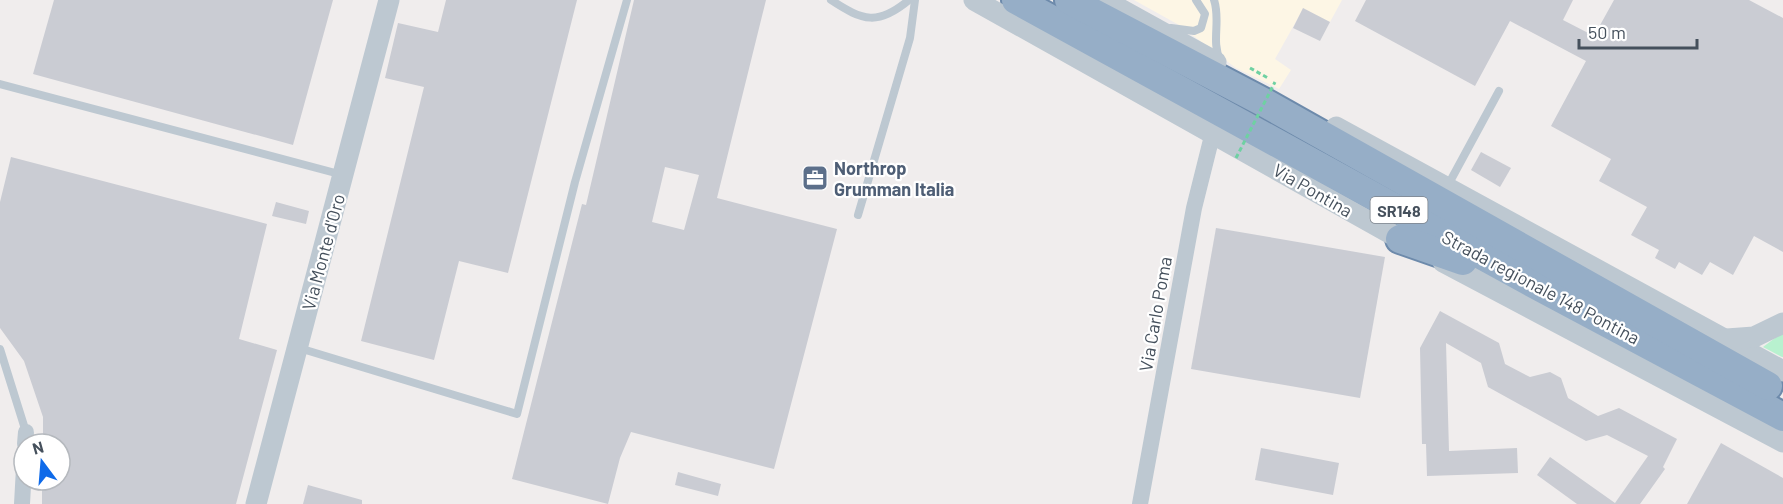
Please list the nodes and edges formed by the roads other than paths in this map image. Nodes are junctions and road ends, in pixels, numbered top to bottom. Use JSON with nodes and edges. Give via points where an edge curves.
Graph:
{"nodes":[{"id":1,"x":389,"y":0,"type":"edge"},
{"id":2,"x":627,"y":0,"type":"edge"},
{"id":3,"x":831,"y":0,"type":"edge"},
{"id":4,"x":909,"y":0,"type":"edge"},
{"id":5,"x":915,"y":0,"type":"edge"},
{"id":6,"x":974,"y":0,"type":"edge"},
{"id":7,"x":1016,"y":0,"type":"edge"},
{"id":8,"x":1069,"y":0,"type":"edge"},
{"id":9,"x":1104,"y":0,"type":"edge"},
{"id":10,"x":1118,"y":0,"type":"edge"},
{"id":11,"x":1196,"y":0,"type":"edge"},
{"id":12,"x":1214,"y":0,"type":"edge"},
{"id":13,"x":1223,"y":66,"type":"junction"},
{"id":14,"x":0,"y":84,"type":"edge"},
{"id":15,"x":1499,"y":91,"type":"dead end"},
{"id":16,"x":1213,"y":132,"type":"junction"},
{"id":17,"x":343,"y":176,"type":"junction"},
{"id":18,"x":1447,"y":187,"type":"junction"},
{"id":19,"x":858,"y":215,"type":"dead end"},
{"id":20,"x":1400,"y":239,"type":"junction"},
{"id":21,"x":1541,"y":288,"type":"junction"},
{"id":22,"x":1783,"y":323,"type":"edge"},
{"id":23,"x":1727,"y":339,"type":"junction"},
{"id":24,"x":297,"y":348,"type":"junction"},
{"id":25,"x":0,"y":349,"type":"edge"},
{"id":26,"x":1783,"y":371,"type":"edge"},
{"id":27,"x":9,"y":372,"type":"junction"},
{"id":28,"x":0,"y":378,"type":"edge"},
{"id":29,"x":1783,"y":395,"type":"edge"},
{"id":30,"x":1783,"y":417,"type":"edge"},
{"id":31,"x":24,"y":432,"type":"edge"},
{"id":32,"x":1783,"y":442,"type":"edge"},
{"id":33,"x":256,"y":504,"type":"edge"},
{"id":34,"x":1140,"y":504,"type":"edge"}],
"edges":[{"from":1,"to":17,"type":"street","name":"Via Monte d'Oro"},
{"from":2,"to":24,"type":"lane","via":[[574,182],[518,414]]},
{"from":3,"to":4,"type":"lane","via":[[870,19],[893,12]]},
{"from":5,"to":19,"type":"lane","via":[[910,38]]},
{"from":6,"to":16,"type":"street","name":"Via Pontina"},
{"from":7,"to":21,"type":"highway","name":"Strada regionale 148 Pontina","number":"SR148"},
{"from":8,"to":29,"type":"highway","name":"Strada regionale 148 Pontina","number":"SR148","via":[[1264,103]]},
{"from":9,"to":13,"type":"street"},
{"from":10,"to":11,"type":"lane","via":[[1178,31],[1194,31],[1201,27],[1205,14]]},
{"from":12,"to":13,"type":"lane","via":[[1218,20],[1216,52]]},
{"from":13,"to":18,"type":"street"},
{"from":14,"to":17,"type":"lane"},
{"from":15,"to":18,"type":"lane"},
{"from":16,"to":20,"type":"street","name":"Via Pontina"},
{"from":16,"to":34,"type":"street","name":"Via Carlo Poma","via":[[1194,208]]},
{"from":17,"to":24,"type":"street","name":"Via Monte d'Oro"},
{"from":18,"to":23,"type":"street"},
{"from":20,"to":21,"type":"highway"},
{"from":20,"to":32,"type":"street","name":"Via Pontina"},
{"from":21,"to":30,"type":"highway","name":"Strada regionale 148 Pontina","number":"SR148"},
{"from":22,"to":23,"type":"street","via":[[1754,337]]},
{"from":23,"to":26,"type":"street"},
{"from":24,"to":33,"type":"street","name":"Via Monte d'Oro"},
{"from":25,"to":27,"type":"lane"},
{"from":27,"to":28,"type":"lane"},
{"from":27,"to":31,"type":"lane"}]}
